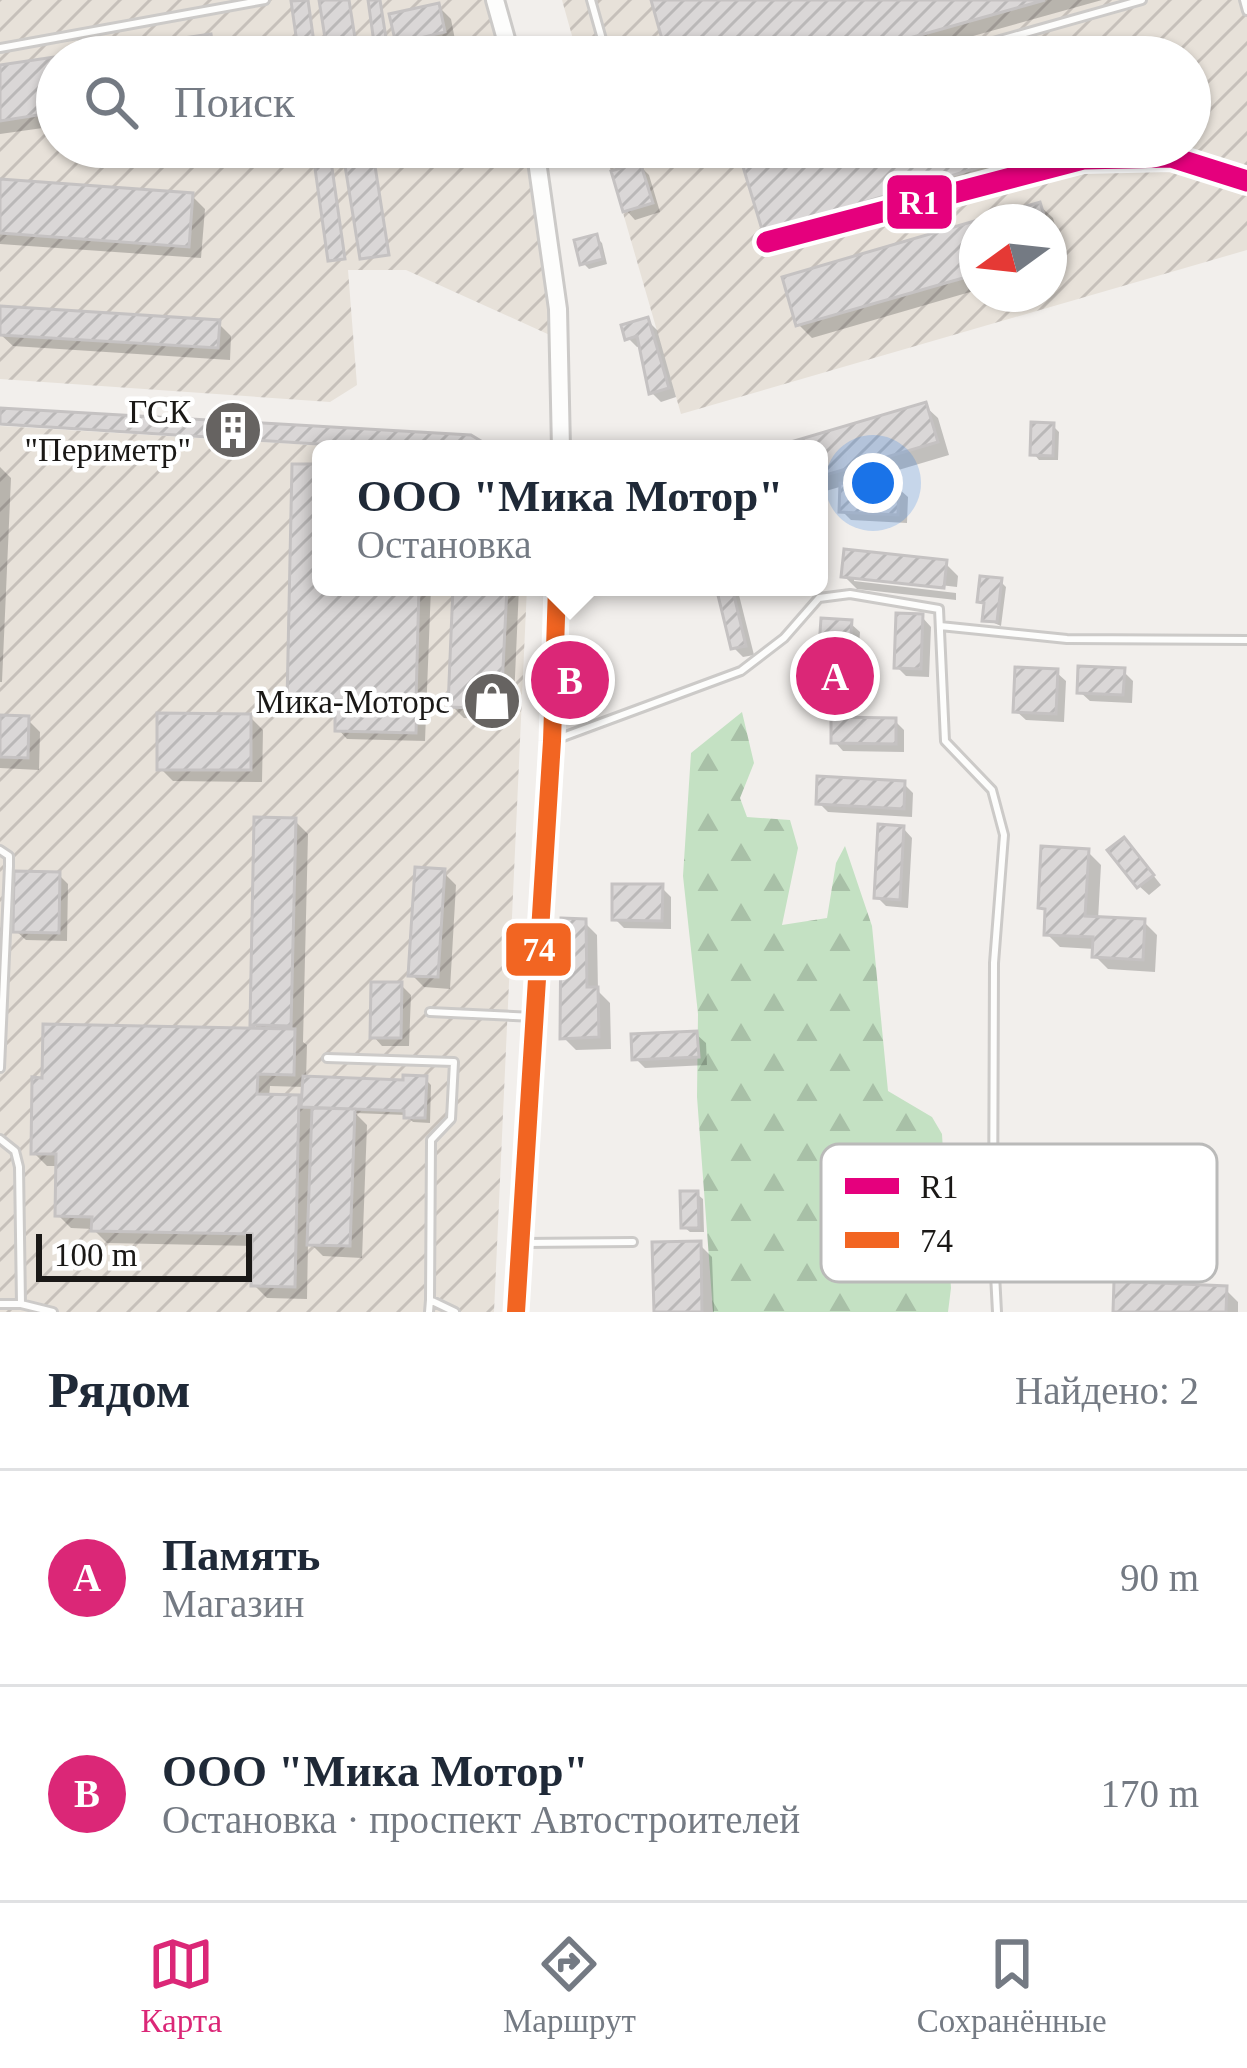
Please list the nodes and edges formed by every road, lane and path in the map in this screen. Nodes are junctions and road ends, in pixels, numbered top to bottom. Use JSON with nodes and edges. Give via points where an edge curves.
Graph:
{"nodes":[{"id":1,"x":265,"y":0,"type":"edge"},
{"id":2,"x":495,"y":0,"type":"edge"},
{"id":3,"x":591,"y":0,"type":"edge"},
{"id":4,"x":1142,"y":0,"type":"edge"},
{"id":5,"x":1244,"y":0,"type":"edge"},
{"id":6,"x":1247,"y":11,"type":"edge"},
{"id":7,"x":66,"y":36,"type":"edge"},
{"id":8,"x":505,"y":36,"type":"edge"},
{"id":9,"x":601,"y":36,"type":"edge"},
{"id":10,"x":1014,"y":36,"type":"edge"},
{"id":11,"x":36,"y":41,"type":"edge"},
{"id":12,"x":0,"y":48,"type":"edge"},
{"id":13,"x":538,"y":168,"type":"edge"},
{"id":14,"x":561,"y":440,"type":"edge"},
{"id":15,"x":557,"y":596,"type":"edge"},
{"id":16,"x":940,"y":626,"type":"junction"},
{"id":17,"x":1247,"y":640,"type":"edge"},
{"id":18,"x":552,"y":741,"type":"junction"},
{"id":19,"x":0,"y":850,"type":"edge"},
{"id":20,"x":430,"y":1012,"type":"dead end"},
{"id":21,"x":535,"y":1017,"type":"junction"},
{"id":22,"x":327,"y":1058,"type":"dead end"},
{"id":23,"x":0,"y":1068,"type":"edge"},
{"id":24,"x":0,"y":1139,"type":"edge"},
{"id":25,"x":993,"y":1144,"type":"edge"},
{"id":26,"x":634,"y":1242,"type":"dead end"},
{"id":27,"x":520,"y":1243,"type":"junction"},
{"id":28,"x":996,"y":1282,"type":"edge"},
{"id":29,"x":430,"y":1300,"type":"junction"},
{"id":30,"x":0,"y":1304,"type":"edge"},
{"id":31,"x":21,"y":1304,"type":"junction"},
{"id":32,"x":53,"y":1312,"type":"edge"},
{"id":33,"x":429,"y":1312,"type":"edge"},
{"id":34,"x":455,"y":1312,"type":"edge"},
{"id":35,"x":516,"y":1312,"type":"edge"},
{"id":36,"x":998,"y":1312,"type":"edge"}],
"edges":[{"from":1,"to":7,"type":"lane"},
{"from":2,"to":8,"type":"main road"},
{"from":3,"to":9,"type":"lane"},
{"from":4,"to":10,"type":"lane"},
{"from":5,"to":6,"type":"lane"},
{"from":11,"to":12,"type":"lane"},
{"from":13,"to":14,"type":"main road","via":[[558,309]]},
{"from":15,"to":18,"type":"main road"},
{"from":16,"to":17,"type":"lane","via":[[1067,639]]},
{"from":16,"to":18,"type":"lane","via":[[939,609],[850,594],[819,598],[741,671]]},
{"from":16,"to":25,"type":"lane","via":[[945,741],[992,790],[1004,835]]},
{"from":18,"to":21,"type":"main road"},
{"from":19,"to":23,"type":"lane","via":[[9,866]]},
{"from":20,"to":21,"type":"lane"},
{"from":21,"to":27,"type":"main road"},
{"from":22,"to":29,"type":"lane","via":[[454,1062],[451,1119],[431,1140]]},
{"from":24,"to":31,"type":"lane","via":[[15,1150],[19,1167]]},
{"from":26,"to":27,"type":"lane"},
{"from":27,"to":35,"type":"main road"},
{"from":28,"to":36,"type":"lane"},
{"from":29,"to":33,"type":"lane"},
{"from":29,"to":34,"type":"lane"},
{"from":30,"to":31,"type":"lane"},
{"from":31,"to":32,"type":"lane"}]}
